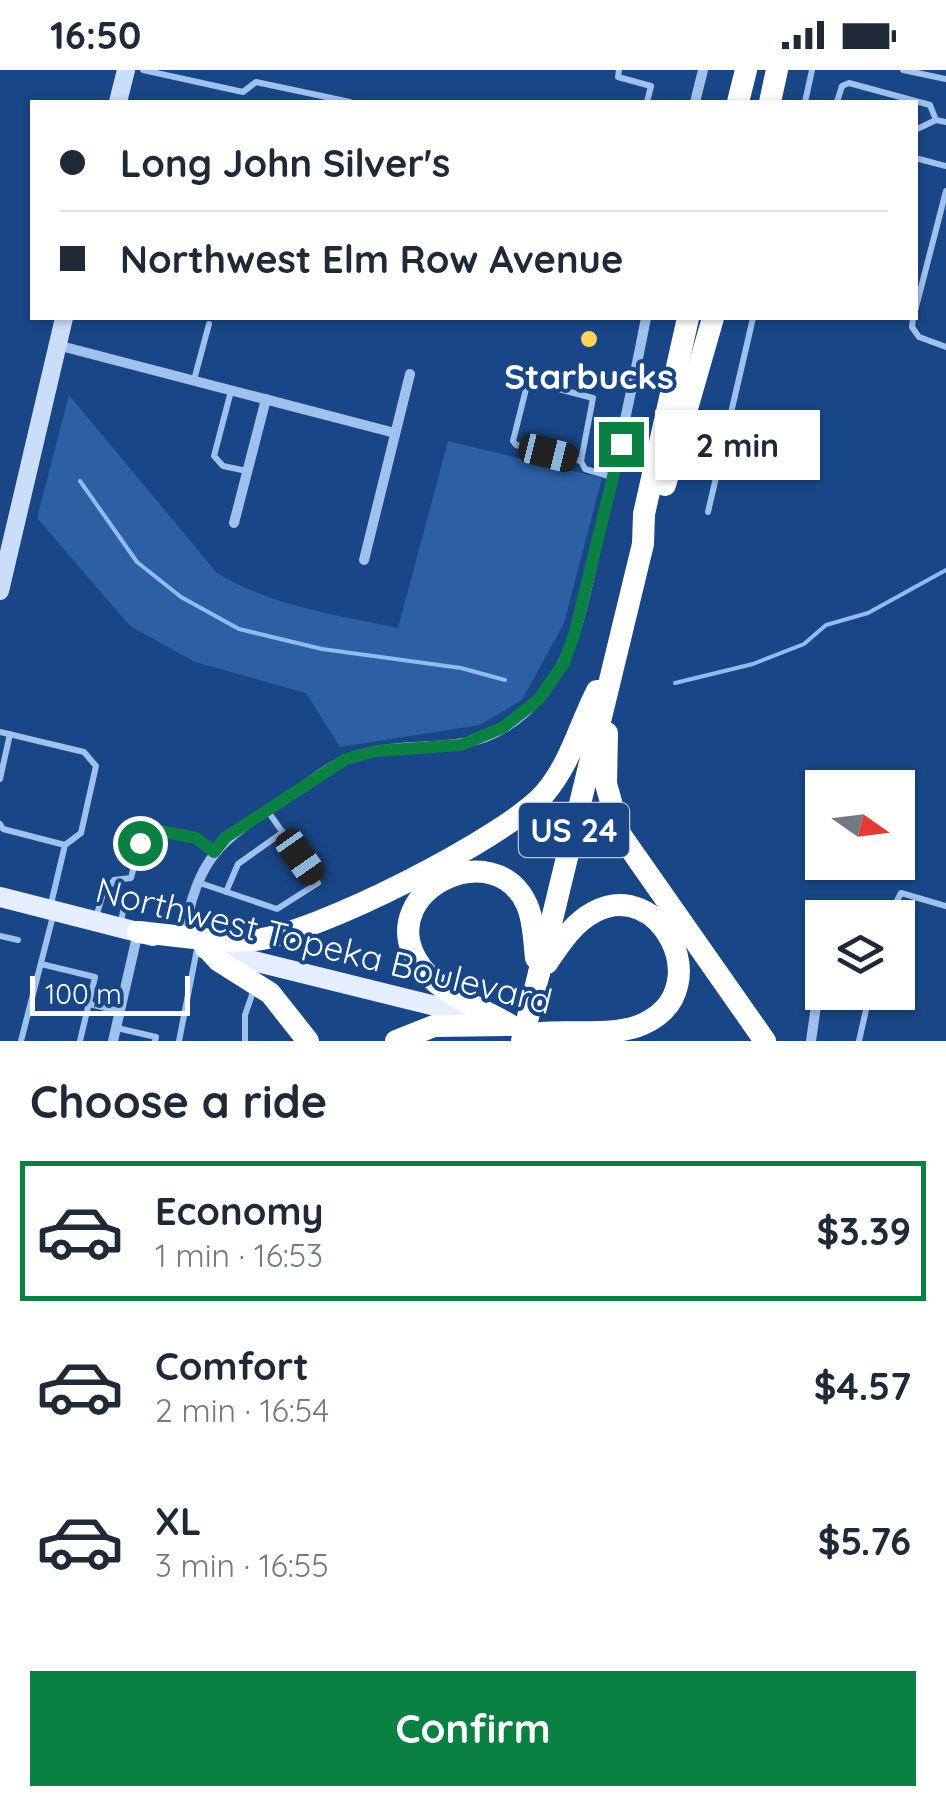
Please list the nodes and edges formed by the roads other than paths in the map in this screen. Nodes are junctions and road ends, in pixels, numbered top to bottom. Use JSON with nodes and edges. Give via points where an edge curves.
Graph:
{"nodes":[{"id":1,"x":126,"y":70,"type":"edge"},
{"id":2,"x":143,"y":70,"type":"edge"},
{"id":3,"x":619,"y":70,"type":"edge"},
{"id":4,"x":702,"y":70,"type":"edge"},
{"id":5,"x":744,"y":70,"type":"edge"},
{"id":6,"x":778,"y":70,"type":"edge"},
{"id":7,"x":812,"y":70,"type":"edge"},
{"id":8,"x":903,"y":70,"type":"edge"},
{"id":9,"x":946,"y":78,"type":"edge"},
{"id":10,"x":118,"y":100,"type":"edge"},
{"id":11,"x":341,"y":100,"type":"edge"},
{"id":12,"x":648,"y":100,"type":"edge"},
{"id":13,"x":695,"y":100,"type":"edge"},
{"id":14,"x":738,"y":100,"type":"edge"},
{"id":15,"x":770,"y":100,"type":"edge"},
{"id":16,"x":804,"y":100,"type":"edge"},
{"id":17,"x":838,"y":100,"type":"edge"},
{"id":18,"x":908,"y":100,"type":"edge"},
{"id":19,"x":918,"y":103,"type":"edge"},
{"id":20,"x":936,"y":120,"type":"junction"},
{"id":21,"x":946,"y":122,"type":"edge"},
{"id":22,"x":918,"y":129,"type":"edge"},
{"id":23,"x":918,"y":159,"type":"edge"},
{"id":24,"x":946,"y":166,"type":"edge"},
{"id":25,"x":946,"y":191,"type":"edge"},
{"id":26,"x":918,"y":299,"type":"edge"},
{"id":27,"x":63,"y":320,"type":"edge"},
{"id":28,"x":646,"y":320,"type":"edge"},
{"id":29,"x":671,"y":320,"type":"edge"},
{"id":30,"x":687,"y":320,"type":"edge"},
{"id":31,"x":712,"y":320,"type":"edge"},
{"id":32,"x":751,"y":320,"type":"edge"},
{"id":33,"x":913,"y":320,"type":"edge"},
{"id":34,"x":209,"y":324,"type":"dead end"},
{"id":35,"x":57,"y":345,"type":"junction"},
{"id":36,"x":946,"y":346,"type":"edge"},
{"id":37,"x":678,"y":354,"type":"junction"},
{"id":38,"x":410,"y":374,"type":"dead end"},
{"id":39,"x":194,"y":380,"type":"junction"},
{"id":40,"x":231,"y":390,"type":"junction"},
{"id":41,"x":266,"y":399,"type":"junction"},
{"id":42,"x":396,"y":433,"type":"junction"},
{"id":43,"x":581,"y":461,"type":"junction"},
{"id":44,"x":247,"y":472,"type":"junction"},
{"id":45,"x":613,"y":477,"type":"junction"},
{"id":46,"x":708,"y":512,"type":"dead end"},
{"id":47,"x":234,"y":524,"type":"dead end"},
{"id":48,"x":7,"y":533,"type":"edge"},
{"id":49,"x":643,"y":544,"type":"junction"},
{"id":50,"x":364,"y":560,"type":"dead end"},
{"id":51,"x":0,"y":591,"type":"edge"},
{"id":52,"x":616,"y":658,"type":"junction"},
{"id":53,"x":608,"y":686,"type":"junction"},
{"id":54,"x":0,"y":732,"type":"edge"},
{"id":55,"x":10,"y":734,"type":"junction"},
{"id":56,"x":0,"y":779,"type":"edge"},
{"id":57,"x":268,"y":810,"type":"junction"},
{"id":58,"x":0,"y":824,"type":"edge"},
{"id":59,"x":283,"y":832,"type":"junction"},
{"id":60,"x":66,"y":845,"type":"junction"},
{"id":61,"x":214,"y":852,"type":"junction"},
{"id":62,"x":114,"y":880,"type":"junction"},
{"id":63,"x":196,"y":882,"type":"junction"},
{"id":64,"x":226,"y":892,"type":"junction"},
{"id":65,"x":1,"y":900,"type":"edge"},
{"id":66,"x":898,"y":900,"type":"edge"},
{"id":67,"x":946,"y":906,"type":"edge"},
{"id":68,"x":52,"y":910,"type":"junction"},
{"id":69,"x":95,"y":922,"type":"junction"},
{"id":70,"x":129,"y":930,"type":"junction"},
{"id":71,"x":0,"y":936,"type":"edge"},
{"id":72,"x":18,"y":940,"type":"dead end"},
{"id":73,"x":193,"y":944,"type":"junction"},
{"id":74,"x":41,"y":964,"type":"junction"},
{"id":75,"x":539,"y":974,"type":"junction"},
{"id":76,"x":256,"y":983,"type":"junction"},
{"id":77,"x":89,"y":1004,"type":"junction"},
{"id":78,"x":816,"y":1010,"type":"edge"},
{"id":79,"x":866,"y":1010,"type":"edge"},
{"id":80,"x":120,"y":1011,"type":"junction"},
{"id":81,"x":116,"y":1028,"type":"junction"},
{"id":82,"x":532,"y":1035,"type":"edge"},
{"id":83,"x":21,"y":1041,"type":"edge"},
{"id":84,"x":80,"y":1041,"type":"edge"},
{"id":85,"x":112,"y":1041,"type":"edge"},
{"id":86,"x":155,"y":1041,"type":"edge"},
{"id":87,"x":179,"y":1041,"type":"edge"},
{"id":88,"x":246,"y":1041,"type":"edge"},
{"id":89,"x":308,"y":1041,"type":"edge"},
{"id":90,"x":396,"y":1041,"type":"edge"},
{"id":91,"x":575,"y":1041,"type":"edge"},
{"id":92,"x":766,"y":1041,"type":"edge"},
{"id":93,"x":812,"y":1041,"type":"edge"},
{"id":94,"x":859,"y":1041,"type":"edge"}],
"edges":[{"from":1,"to":10,"type":"street"},
{"from":2,"to":11,"type":"lane","via":[[243,92],[256,82]]},
{"from":3,"to":12,"type":"lane","via":[[618,77],[651,86]]},
{"from":4,"to":13,"type":"street"},
{"from":5,"to":14,"type":"highway"},
{"from":6,"to":15,"type":"highway"},
{"from":7,"to":16,"type":"lane"},
{"from":8,"to":9,"type":"lane"},
{"from":17,"to":18,"type":"lane","via":[[849,84]]},
{"from":19,"to":20,"type":"lane","via":[[930,106]]},
{"from":20,"to":21,"type":"lane"},
{"from":20,"to":22,"type":"lane"},
{"from":23,"to":24,"type":"lane"},
{"from":25,"to":26,"type":"lane"},
{"from":27,"to":35,"type":"street"},
{"from":28,"to":45,"type":"street"},
{"from":29,"to":37,"type":"highway"},
{"from":30,"to":37,"type":"highway","number":"US 24"},
{"from":31,"to":49,"type":"highway","number":"US 24"},
{"from":32,"to":46,"type":"lane"},
{"from":33,"to":36,"type":"lane","via":[[918,337]]},
{"from":34,"to":39,"type":"lane"},
{"from":35,"to":39,"type":"street"},
{"from":35,"to":48,"type":"street"},
{"from":37,"to":49,"type":"highway","number":"US 24"},
{"from":38,"to":42,"type":"street"},
{"from":39,"to":40,"type":"street"},
{"from":40,"to":41,"type":"street"},
{"from":40,"to":44,"type":"lane","via":[[214,456],[222,466]]},
{"from":41,"to":42,"type":"street"},
{"from":41,"to":44,"type":"street"},
{"from":42,"to":50,"type":"street"},
{"from":43,"to":43,"type":"lane","via":[[513,441],[528,381],[593,398]]},
{"from":43,"to":45,"type":"lane"},
{"from":44,"to":47,"type":"street"},
{"from":45,"to":57,"type":"street","via":[[571,645],[530,708],[461,745],[346,759]]},
{"from":48,"to":51,"type":"street"},
{"from":49,"to":52,"type":"highway","number":"US 24"},
{"from":52,"to":53,"type":"highway","number":"US 24"},
{"from":52,"to":73,"type":"highway","via":[[558,776],[510,823],[297,931]]},
{"from":53,"to":75,"type":"highway","number":"US 24"},
{"from":53,"to":92,"type":"highway","via":[[606,784],[620,834]]},
{"from":54,"to":55,"type":"lane"},
{"from":55,"to":56,"type":"lane"},
{"from":55,"to":60,"type":"lane","via":[[84,752],[96,766],[81,833]]},
{"from":57,"to":59,"type":"lane"},
{"from":57,"to":61,"type":"street"},
{"from":58,"to":60,"type":"lane"},
{"from":59,"to":64,"type":"lane","via":[[238,864]]},
{"from":59,"to":64,"type":"lane","via":[[318,882],[277,909]]},
{"from":60,"to":68,"type":"lane"},
{"from":61,"to":62,"type":"lane","via":[[196,838],[155,830],[140,843],[131,878]]},
{"from":61,"to":63,"type":"street"},
{"from":62,"to":69,"type":"lane"},
{"from":62,"to":70,"type":"lane"},
{"from":63,"to":64,"type":"lane"},
{"from":63,"to":73,"type":"street"},
{"from":65,"to":68,"type":"main road","name":"Northwest Topeka Boulevard"},
{"from":66,"to":67,"type":"lane","via":[[901,894]]},
{"from":68,"to":69,"type":"main road","name":"Northwest Topeka Boulevard"},
{"from":68,"to":74,"type":"lane"},
{"from":69,"to":70,"type":"main road","name":"Northwest Topeka Boulevard"},
{"from":70,"to":73,"type":"highway"},
{"from":70,"to":80,"type":"street"},
{"from":71,"to":72,"type":"lane"},
{"from":73,"to":76,"type":"highway"},
{"from":73,"to":82,"type":"main road","name":"Northwest Topeka Boulevard"},
{"from":73,"to":87,"type":"lane"},
{"from":74,"to":77,"type":"lane","via":[[95,977]]},
{"from":74,"to":83,"type":"lane"},
{"from":75,"to":82,"type":"highway","number":"US 24","bridge":true},
{"from":75,"to":82,"type":"highway","via":[[577,924],[610,907],[652,917],[679,957],[674,996],[650,1021],[626,1030]]},
{"from":75,"to":82,"type":"highway","via":[[526,904],[501,879],[477,872],[447,875],[417,904],[410,930],[416,959],[438,984]]},
{"from":76,"to":88,"type":"lane"},
{"from":76,"to":89,"type":"highway"},
{"from":77,"to":80,"type":"lane"},
{"from":77,"to":84,"type":"lane"},
{"from":78,"to":93,"type":"street"},
{"from":79,"to":94,"type":"lane"},
{"from":80,"to":81,"type":"street"},
{"from":81,"to":85,"type":"street"},
{"from":81,"to":86,"type":"lane"},
{"from":82,"to":90,"type":"highway","via":[[434,1026]]},
{"from":82,"to":91,"type":"street","name":"Northwest Topeka Boulevard"}]}
